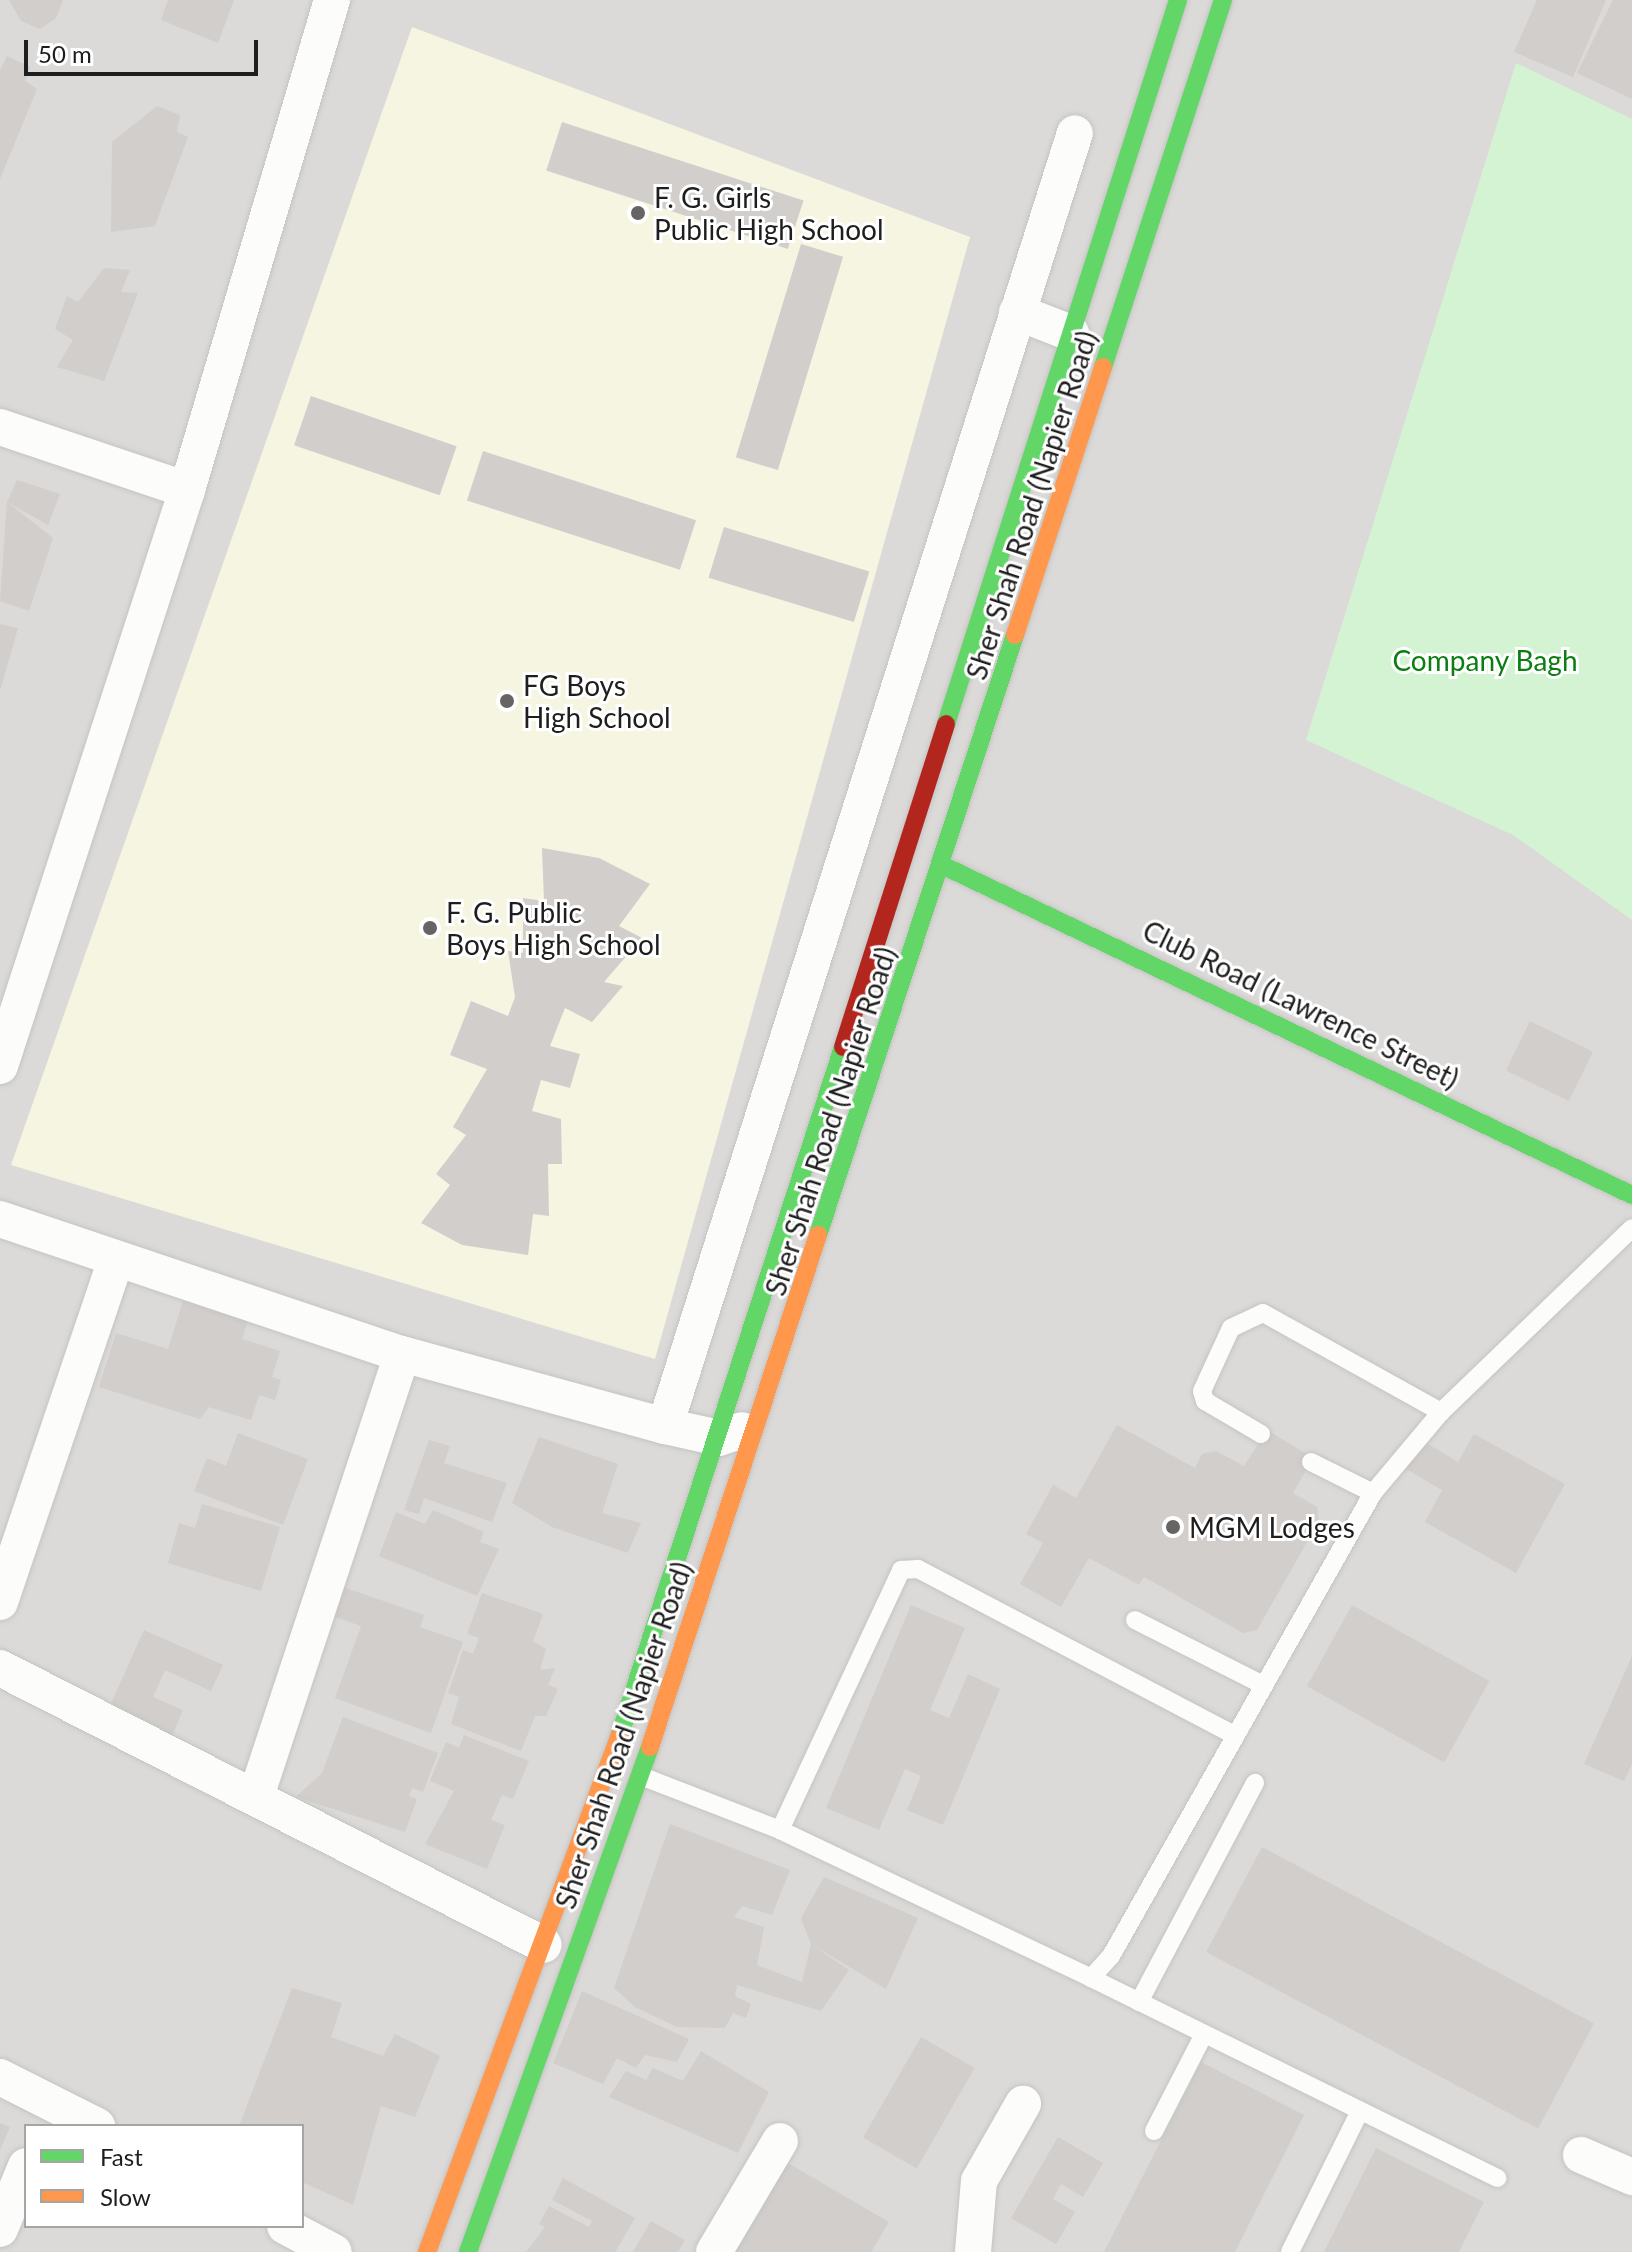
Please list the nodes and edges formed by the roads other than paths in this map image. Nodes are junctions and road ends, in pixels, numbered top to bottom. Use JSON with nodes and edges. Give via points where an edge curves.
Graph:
{"nodes":[{"id":1,"x":332,"y":0,"type":"edge"},
{"id":2,"x":1178,"y":0,"type":"edge"},
{"id":3,"x":1223,"y":0,"type":"edge"},
{"id":4,"x":1075,"y":133,"type":"dead end"},
{"id":5,"x":1017,"y":312,"type":"junction"},
{"id":6,"x":1071,"y":333,"type":"junction"},
{"id":7,"x":0,"y":427,"type":"edge"},
{"id":8,"x":187,"y":490,"type":"junction"},
{"id":9,"x":845,"y":849,"type":"junction"},
{"id":10,"x":903,"y":866,"type":"junction"},
{"id":11,"x":944,"y":866,"type":"junction"},
{"id":12,"x":0,"y":1066,"type":"edge"},
{"id":13,"x":1632,"y":1195,"type":"edge"},
{"id":14,"x":0,"y":1219,"type":"edge"},
{"id":15,"x":1632,"y":1228,"type":"edge"},
{"id":16,"x":115,"y":1262,"type":"junction"},
{"id":17,"x":402,"y":1354,"type":"junction"},
{"id":18,"x":1441,"y":1412,"type":"junction"},
{"id":19,"x":759,"y":1424,"type":"junction"},
{"id":20,"x":665,"y":1426,"type":"junction"},
{"id":21,"x":1261,"y":1434,"type":"dead end"},
{"id":22,"x":719,"y":1438,"type":"junction"},
{"id":23,"x":1311,"y":1462,"type":"dead end"},
{"id":24,"x":1373,"y":1493,"type":"junction"},
{"id":25,"x":0,"y":1602,"type":"edge"},
{"id":26,"x":1135,"y":1620,"type":"dead end"},
{"id":27,"x":0,"y":1668,"type":"edge"},
{"id":28,"x":1259,"y":1683,"type":"junction"},
{"id":29,"x":1231,"y":1733,"type":"junction"},
{"id":30,"x":641,"y":1776,"type":"junction"},
{"id":31,"x":1255,"y":1783,"type":"dead end"},
{"id":32,"x":257,"y":1793,"type":"junction"},
{"id":33,"x":780,"y":1830,"type":"junction"},
{"id":34,"x":544,"y":1945,"type":"junction"},
{"id":35,"x":1091,"y":1978,"type":"junction"},
{"id":36,"x":1139,"y":2002,"type":"junction"},
{"id":37,"x":1204,"y":2034,"type":"junction"},
{"id":38,"x":0,"y":2077,"type":"edge"},
{"id":39,"x":1023,"y":2104,"type":"dead end"},
{"id":40,"x":1360,"y":2111,"type":"junction"},
{"id":41,"x":48,"y":2114,"type":"edge"},
{"id":42,"x":89,"y":2124,"type":"edge"},
{"id":43,"x":1154,"y":2131,"type":"dead end"},
{"id":44,"x":780,"y":2141,"type":"dead end"},
{"id":45,"x":1581,"y":2155,"type":"dead end"},
{"id":46,"x":24,"y":2171,"type":"edge"},
{"id":47,"x":1632,"y":2177,"type":"edge"},
{"id":48,"x":1497,"y":2178,"type":"dead end"},
{"id":49,"x":289,"y":2228,"type":"edge"},
{"id":50,"x":0,"y":2229,"type":"edge"},
{"id":51,"x":334,"y":2252,"type":"edge"},
{"id":52,"x":427,"y":2252,"type":"edge"},
{"id":53,"x":468,"y":2252,"type":"edge"},
{"id":54,"x":714,"y":2252,"type":"edge"},
{"id":55,"x":973,"y":2252,"type":"edge"},
{"id":56,"x":1290,"y":2252,"type":"edge"}],
"edges":[{"from":1,"to":8,"type":"street"},
{"from":2,"to":6,"type":"main road","name":"Sher Shah Road (Napier Road)"},
{"from":3,"to":11,"type":"main road","name":"Sher Shah Road (Napier Road)"},
{"from":4,"to":5,"type":"street"},
{"from":5,"to":6,"type":"street"},
{"from":5,"to":9,"type":"street"},
{"from":6,"to":10,"type":"main road","name":"Sher Shah Road (Napier Road)"},
{"from":7,"to":8,"type":"street"},
{"from":8,"to":12,"type":"street"},
{"from":9,"to":10,"type":"street"},
{"from":9,"to":20,"type":"street"},
{"from":10,"to":22,"type":"main road","name":"Sher Shah Road (Napier Road)"},
{"from":11,"to":13,"type":"main road","name":"Club Road (Lawrence Street)"},
{"from":11,"to":19,"type":"main road","name":"Sher Shah Road (Napier Road)"},
{"from":14,"to":16,"type":"street"},
{"from":15,"to":18,"type":"lane"},
{"from":16,"to":17,"type":"street"},
{"from":16,"to":25,"type":"street"},
{"from":17,"to":20,"type":"street"},
{"from":17,"to":32,"type":"street"},
{"from":18,"to":21,"type":"lane","via":[[1263,1313],[1231,1328],[1202,1391],[1205,1401]]},
{"from":18,"to":24,"type":"lane"},
{"from":19,"to":22,"type":"street"},
{"from":19,"to":30,"type":"main road","name":"Sher Shah Road (Napier Road)"},
{"from":20,"to":22,"type":"street"},
{"from":22,"to":34,"type":"main road","name":"Sher Shah Road (Napier Road)"},
{"from":23,"to":24,"type":"lane"},
{"from":24,"to":28,"type":"lane"},
{"from":26,"to":28,"type":"lane"},
{"from":27,"to":32,"type":"street"},
{"from":28,"to":29,"type":"lane"},
{"from":29,"to":33,"type":"lane","via":[[918,1569],[901,1570]]},
{"from":29,"to":35,"type":"lane","via":[[1111,1956]]},
{"from":30,"to":33,"type":"lane"},
{"from":30,"to":53,"type":"main road","name":"Sher Shah Road (Napier Road)"},
{"from":31,"to":36,"type":"lane"},
{"from":32,"to":34,"type":"street"},
{"from":33,"to":35,"type":"lane"},
{"from":34,"to":52,"type":"main road","name":"Sher Shah Road (Napier Road)"},
{"from":35,"to":36,"type":"lane"},
{"from":36,"to":37,"type":"lane"},
{"from":37,"to":40,"type":"lane"},
{"from":37,"to":43,"type":"lane"},
{"from":38,"to":41,"type":"street"},
{"from":39,"to":55,"type":"street","via":[[979,2181]]},
{"from":40,"to":48,"type":"lane"},
{"from":40,"to":56,"type":"lane"},
{"from":41,"to":42,"type":"street"},
{"from":44,"to":54,"type":"street"},
{"from":45,"to":47,"type":"street"},
{"from":46,"to":50,"type":"street"},
{"from":49,"to":51,"type":"street"}]}
